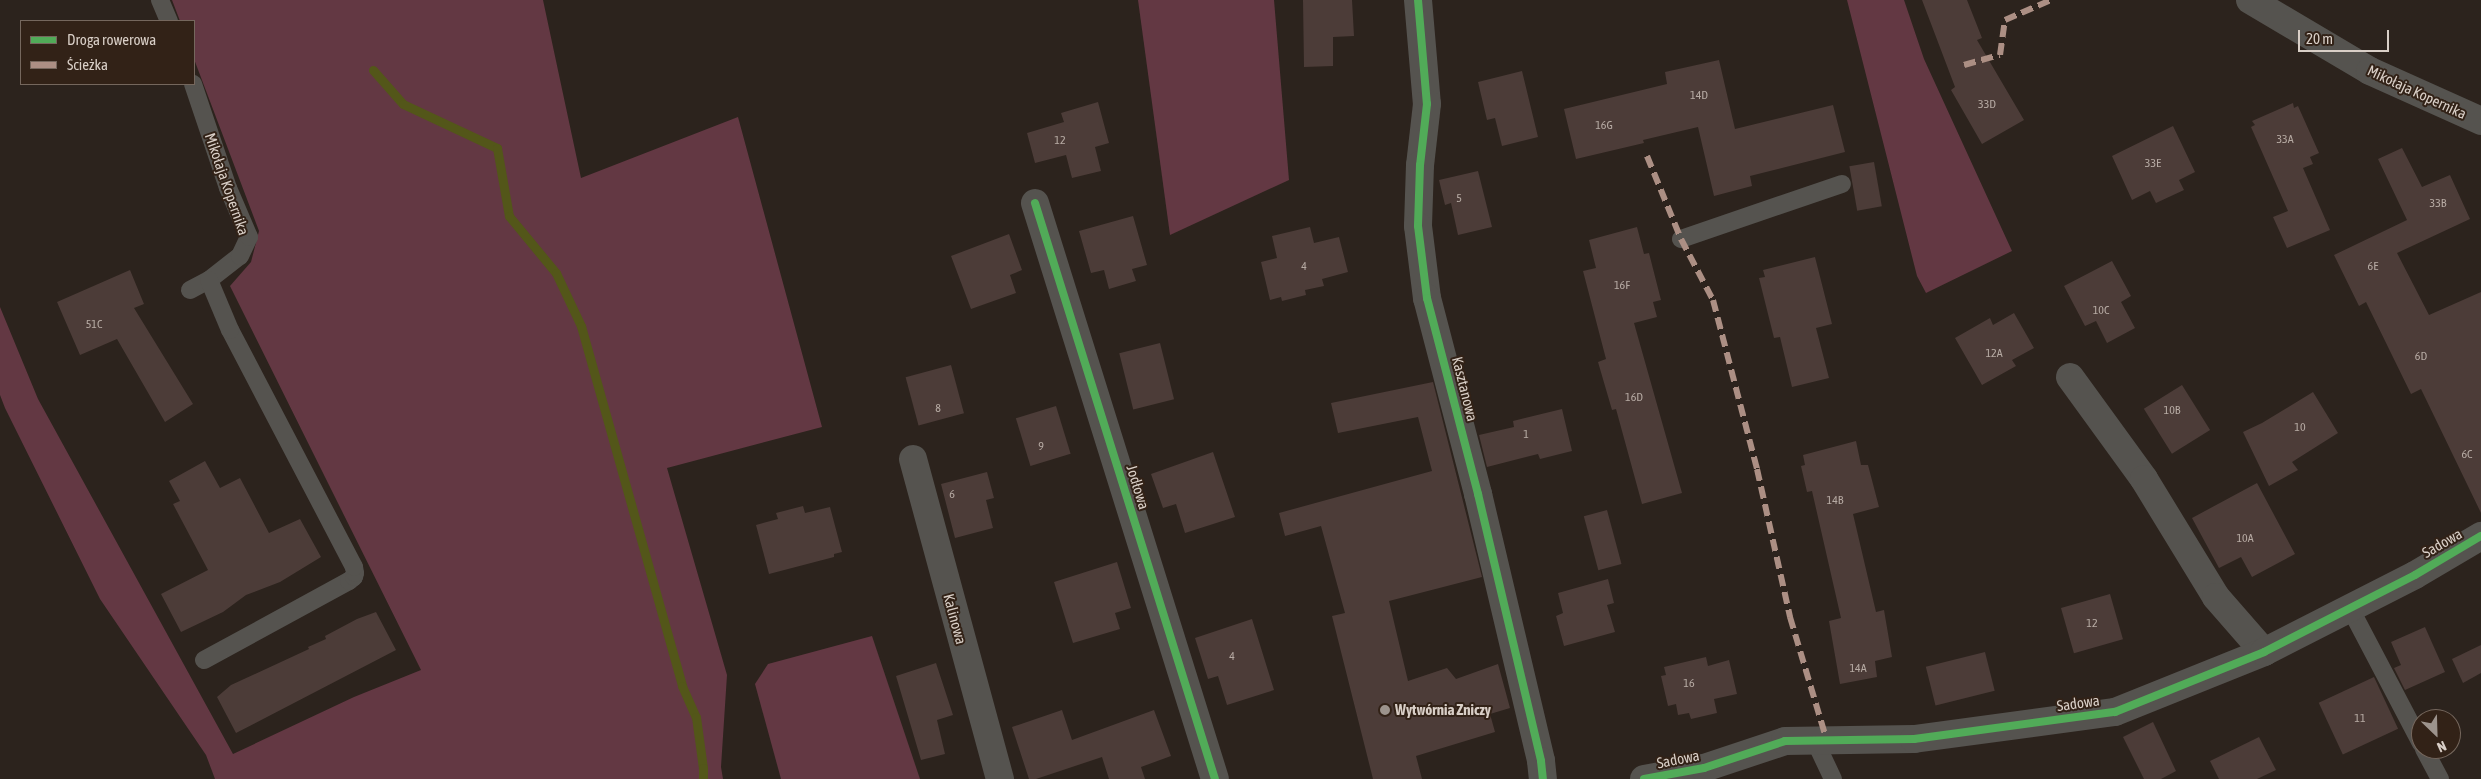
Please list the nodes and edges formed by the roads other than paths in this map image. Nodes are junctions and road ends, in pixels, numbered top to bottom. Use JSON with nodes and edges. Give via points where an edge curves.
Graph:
{"nodes":[{"id":1,"x":160,"y":0,"type":"edge"},
{"id":2,"x":1418,"y":0,"type":"edge"},
{"id":3,"x":2250,"y":0,"type":"edge"},
{"id":4,"x":169,"y":20,"type":"edge"},
{"id":5,"x":193,"y":85,"type":"edge"},
{"id":6,"x":2481,"y":121,"type":"edge"},
{"id":7,"x":1842,"y":184,"type":"dead end"},
{"id":8,"x":1035,"y":203,"type":"dead end"},
{"id":9,"x":1681,"y":239,"type":"dead end"},
{"id":10,"x":209,"y":280,"type":"junction"},
{"id":11,"x":190,"y":290,"type":"dead end"},
{"id":12,"x":2070,"y":377,"type":"dead end"},
{"id":13,"x":913,"y":459,"type":"dead end"},
{"id":14,"x":2481,"y":536,"type":"edge"},
{"id":15,"x":2350,"y":608,"type":"junction"},
{"id":16,"x":2264,"y":652,"type":"junction"},
{"id":17,"x":204,"y":660,"type":"dead end"},
{"id":18,"x":2411,"y":724,"type":"edge"},
{"id":19,"x":1815,"y":741,"type":"junction"},
{"id":20,"x":2429,"y":759,"type":"edge"},
{"id":21,"x":1705,"y":774,"type":"edge"},
{"id":22,"x":1000,"y":779,"type":"edge"},
{"id":23,"x":1215,"y":779,"type":"edge"},
{"id":24,"x":1543,"y":779,"type":"edge"},
{"id":25,"x":1644,"y":779,"type":"edge"},
{"id":26,"x":1833,"y":779,"type":"edge"},
{"id":27,"x":2440,"y":779,"type":"edge"}],
"edges":[{"from":1,"to":4,"type":"lane"},
{"from":2,"to":24,"type":"street","name":"Kasztanowa","via":[[1427,104],[1418,226],[1427,298],[1478,494]]},
{"from":3,"to":6,"type":"street","name":"Mikołaja Kopernika","via":[[2370,71]]},
{"from":5,"to":10,"type":"lane","name":"Mikołaja Kopernika","via":[[228,188],[249,237],[240,256]]},
{"from":7,"to":9,"type":"lane"},
{"from":8,"to":23,"type":"street","name":"Jodłowa"},
{"from":10,"to":11,"type":"lane","name":"Mikołaja Kopernika"},
{"from":10,"to":17,"type":"lane","via":[[230,330],[355,573],[349,581]]},
{"from":12,"to":16,"type":"street","via":[[2144,479],[2216,597]]},
{"from":13,"to":22,"type":"street","name":"Kalinowa"},
{"from":14,"to":15,"type":"street","name":"Sadowa"},
{"from":15,"to":16,"type":"street","name":"Sadowa"},
{"from":15,"to":18,"type":"lane"},
{"from":16,"to":19,"type":"street","name":"Sadowa","via":[[2115,712],[1914,739]]},
{"from":19,"to":21,"type":"street","name":"Sadowa","via":[[1785,741]]},
{"from":19,"to":26,"type":"lane"},
{"from":20,"to":27,"type":"lane"},
{"from":21,"to":25,"type":"street","name":"Sadowa"}]}
